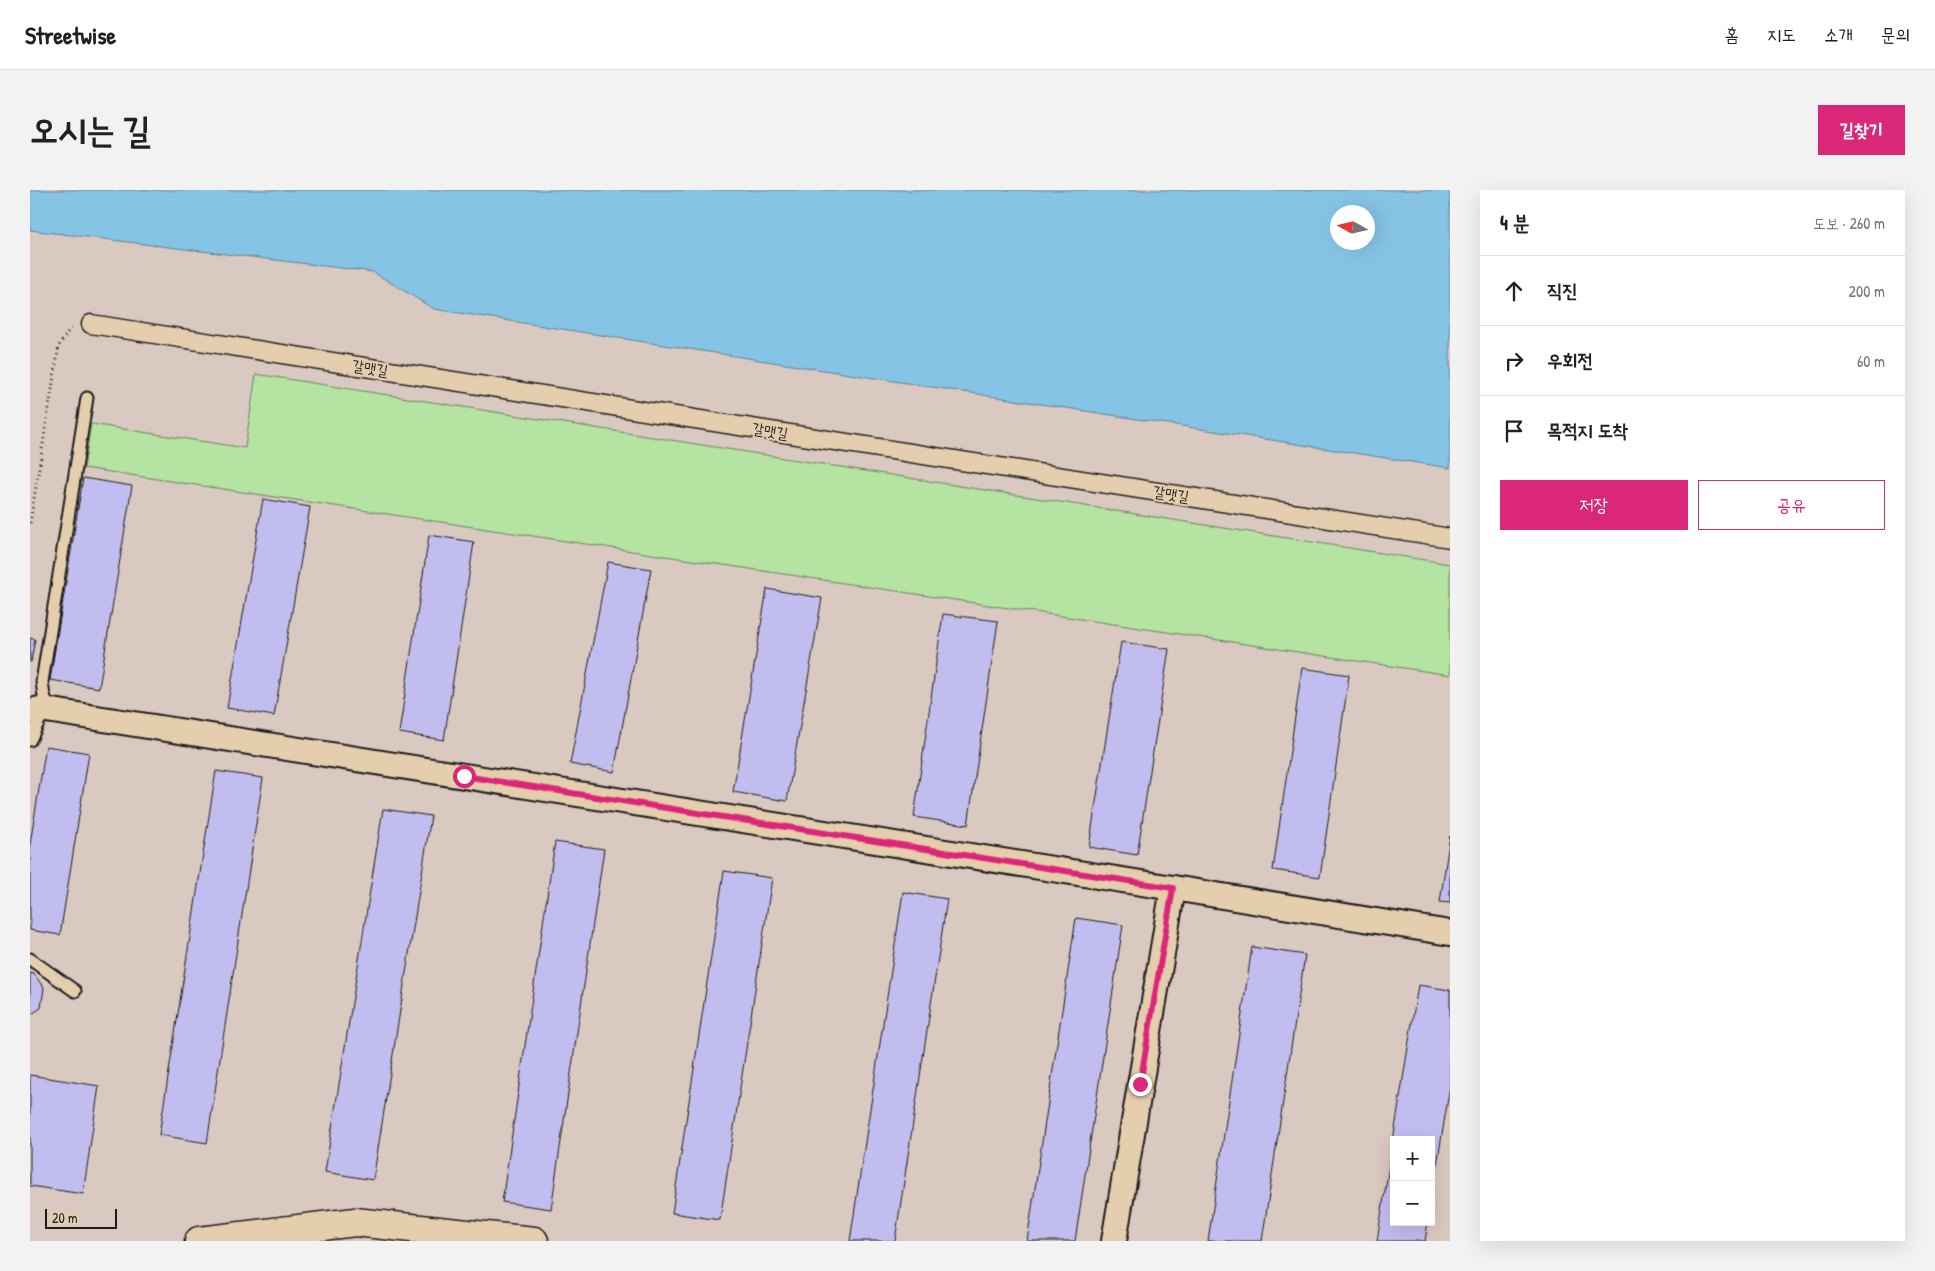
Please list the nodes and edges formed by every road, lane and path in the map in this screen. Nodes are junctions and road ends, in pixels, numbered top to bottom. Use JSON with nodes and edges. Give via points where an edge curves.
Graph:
{"nodes":[{"id":1,"x":91,"y":324,"type":"dead end"},
{"id":2,"x":87,"y":398,"type":"dead end"},
{"id":3,"x":1450,"y":538,"type":"edge"},
{"id":4,"x":40,"y":711,"type":"edge"},
{"id":5,"x":30,"y":740,"type":"edge"},
{"id":6,"x":1173,"y":888,"type":"junction"},
{"id":7,"x":1450,"y":933,"type":"edge"},
{"id":8,"x":30,"y":959,"type":"edge"},
{"id":9,"x":75,"y":991,"type":"dead end"},
{"id":10,"x":199,"y":1241,"type":"edge"},
{"id":11,"x":534,"y":1241,"type":"edge"},
{"id":12,"x":1114,"y":1241,"type":"edge"}],
"edges":[{"from":1,"to":3,"type":"street","name":"갈맷길"},
{"from":2,"to":4,"type":"lane"},
{"from":4,"to":5,"type":"lane","via":[[40,720]]},
{"from":4,"to":6,"type":"street"},
{"from":6,"to":7,"type":"street"},
{"from":6,"to":12,"type":"street"},
{"from":8,"to":9,"type":"lane"},
{"from":10,"to":11,"type":"main road","via":[[355,1222]]}]}
